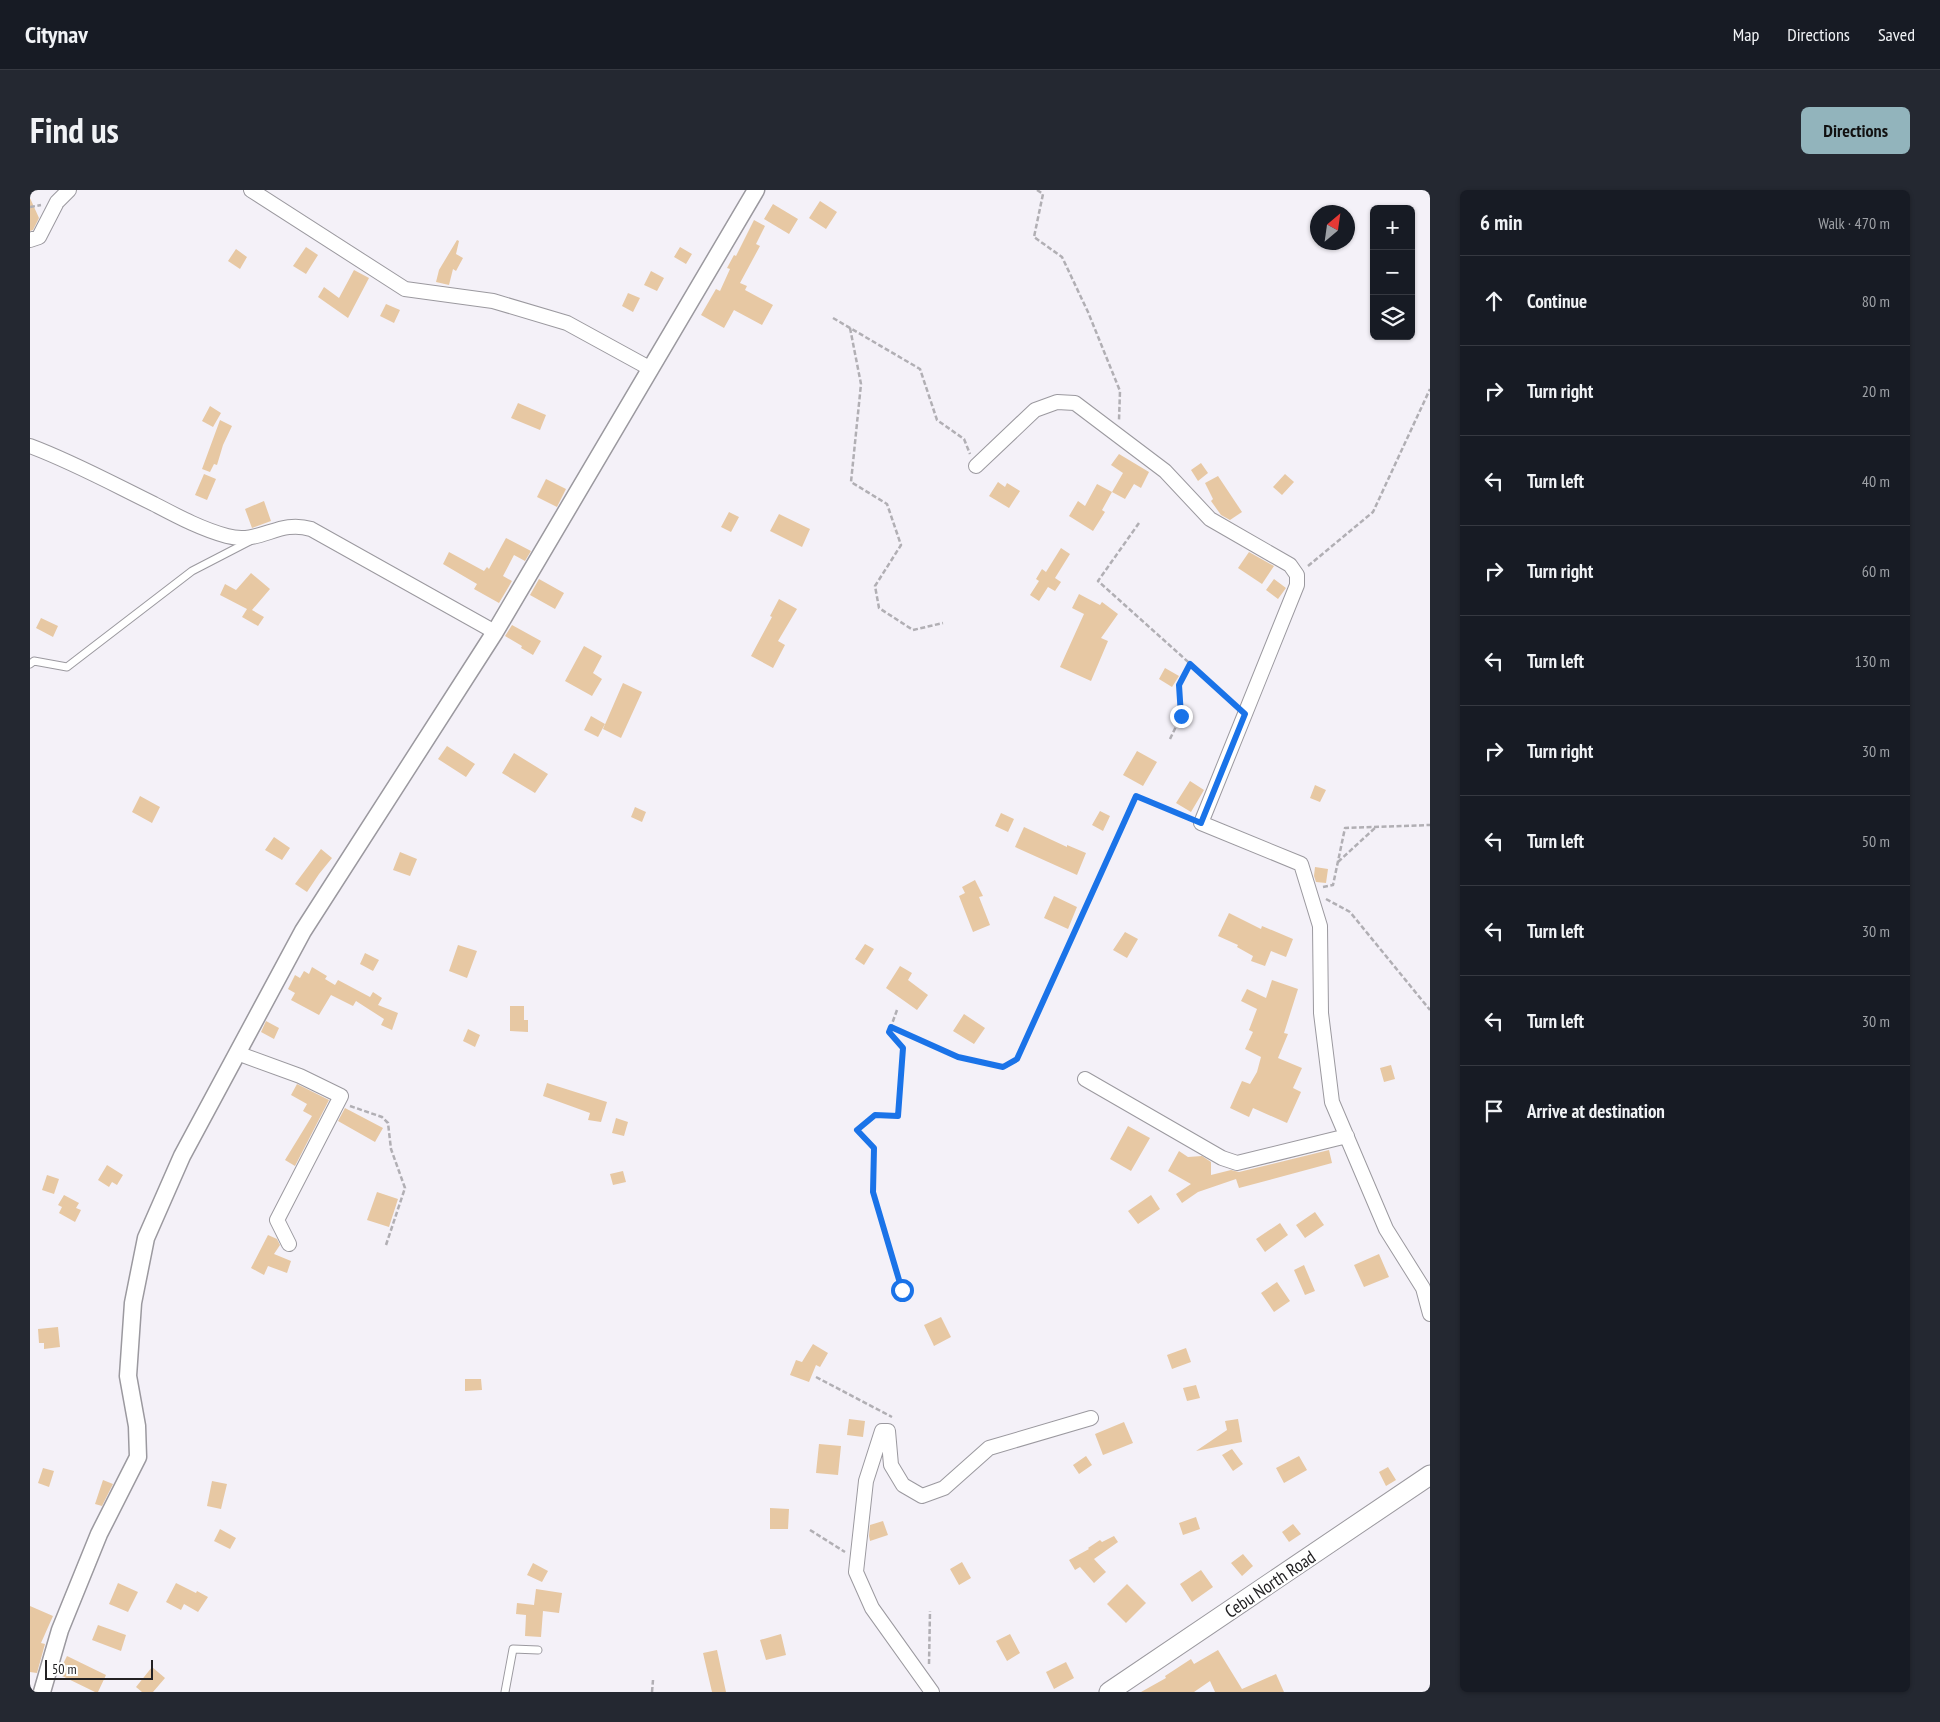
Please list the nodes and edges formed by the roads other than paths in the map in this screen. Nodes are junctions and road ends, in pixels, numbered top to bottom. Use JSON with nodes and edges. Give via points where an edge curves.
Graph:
{"nodes":[{"id":1,"x":69,"y":190,"type":"edge"},
{"id":2,"x":251,"y":190,"type":"edge"},
{"id":3,"x":756,"y":190,"type":"edge"},
{"id":4,"x":30,"y":240,"type":"edge"},
{"id":5,"x":651,"y":369,"type":"junction"},
{"id":6,"x":30,"y":446,"type":"edge"},
{"id":7,"x":976,"y":466,"type":"road end"},
{"id":8,"x":257,"y":537,"type":"junction"},
{"id":9,"x":495,"y":632,"type":"junction"},
{"id":10,"x":30,"y":664,"type":"edge"},
{"id":11,"x":237,"y":1053,"type":"junction"},
{"id":12,"x":1085,"y":1079,"type":"dead end"},
{"id":13,"x":1347,"y":1136,"type":"junction"},
{"id":14,"x":289,"y":1244,"type":"dead end"},
{"id":15,"x":1430,"y":1314,"type":"edge"},
{"id":16,"x":1091,"y":1418,"type":"dead end"},
{"id":17,"x":1430,"y":1475,"type":"edge"},
{"id":18,"x":538,"y":1650,"type":"dead end"},
{"id":19,"x":930,"y":1690,"type":"edge"},
{"id":20,"x":42,"y":1692,"type":"edge"},
{"id":21,"x":505,"y":1692,"type":"edge"},
{"id":22,"x":1109,"y":1692,"type":"edge"}],
"edges":[{"from":1,"to":4,"type":"street","via":[[57,202],[39,236]]},
{"from":2,"to":5,"type":"street","via":[[405,289],[493,301],[567,323]]},
{"from":3,"to":5,"type":"street"},
{"from":5,"to":9,"type":"street"},
{"from":6,"to":8,"type":"street","via":[[213,532],[236,538]]},
{"from":7,"to":13,"type":"street","via":[[1035,410],[1057,402],[1075,403],[1165,471],[1210,519],[1290,565],[1297,575],[1297,585],[1201,823],[1301,864],[1320,926],[1321,1013],[1332,1102]]},
{"from":8,"to":9,"type":"street","via":[[287,527],[311,529]]},
{"from":8,"to":10,"type":"lane","via":[[192,571],[67,667],[34,661]]},
{"from":9,"to":11,"type":"street","via":[[303,931]]},
{"from":11,"to":14,"type":"street","via":[[300,1076],[341,1096],[277,1220]]},
{"from":11,"to":20,"type":"street","via":[[182,1156],[146,1238],[133,1303],[128,1376],[137,1426],[138,1457],[100,1534],[60,1630]]},
{"from":12,"to":13,"type":"street","via":[[1222,1158],[1237,1163]]},
{"from":13,"to":15,"type":"street","via":[[1386,1229],[1423,1288]]},
{"from":16,"to":19,"type":"street","via":[[989,1448],[944,1488],[922,1496],[903,1485],[891,1465],[888,1431],[882,1431],[866,1481],[856,1572],[872,1608]]},
{"from":17,"to":22,"type":"main road","name":"Cebu North Road"},
{"from":18,"to":21,"type":"lane","via":[[513,1649]]}]}
